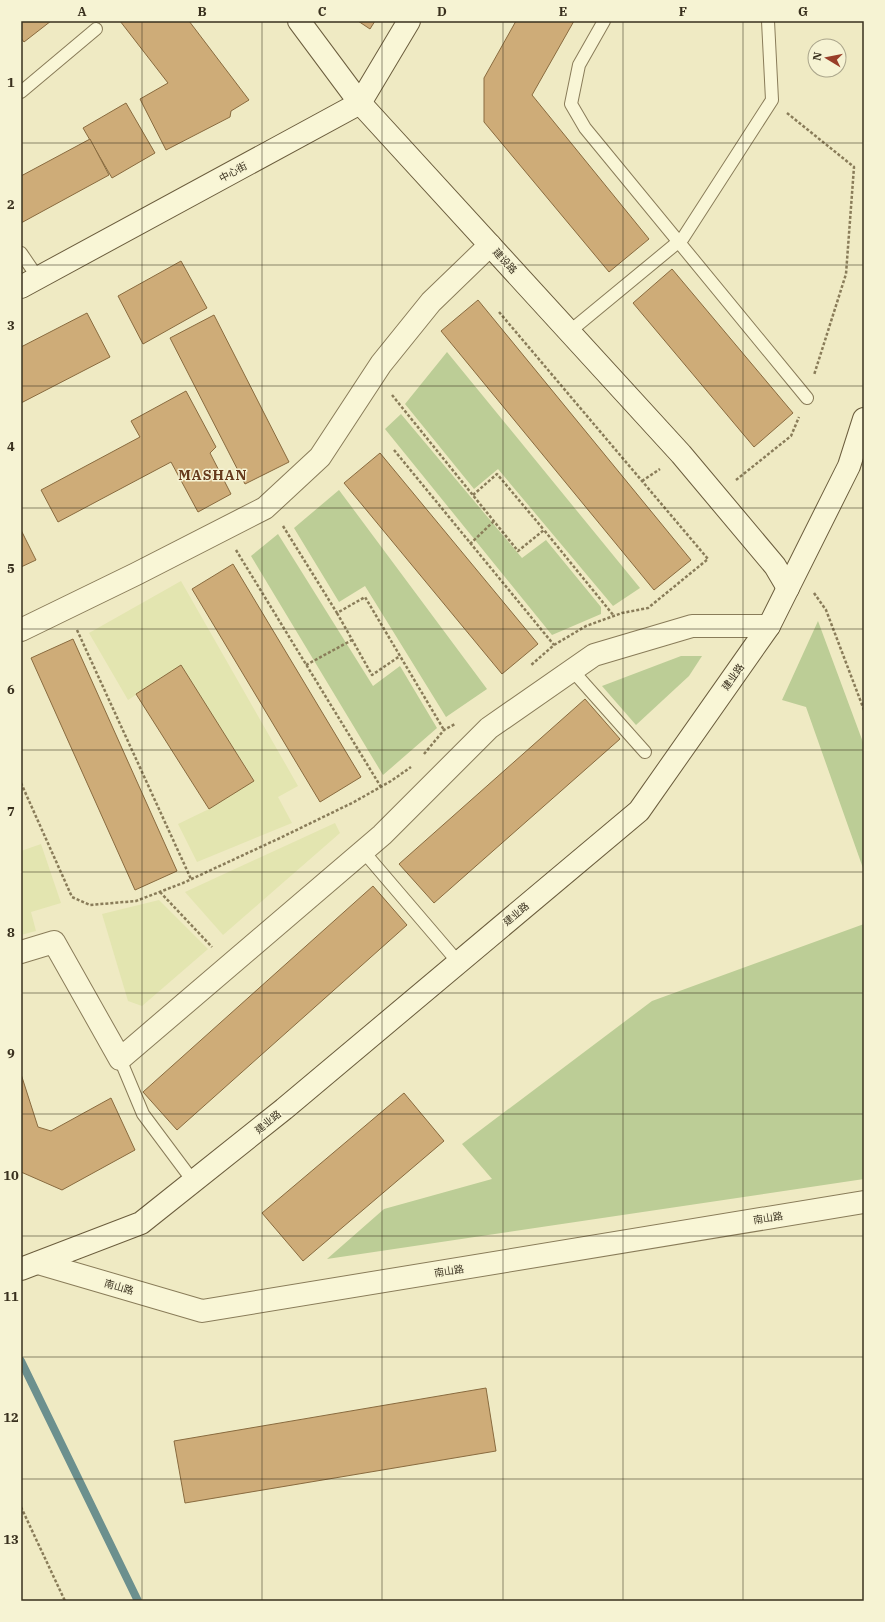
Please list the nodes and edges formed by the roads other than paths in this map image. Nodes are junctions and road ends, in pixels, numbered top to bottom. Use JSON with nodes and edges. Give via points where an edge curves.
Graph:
{"nodes":[{"id":1,"x":299,"y":21,"type":"edge"},
{"id":2,"x":409,"y":21,"type":"edge"},
{"id":3,"x":604,"y":21,"type":"edge"},
{"id":4,"x":768,"y":21,"type":"edge"},
{"id":5,"x":96,"y":29,"type":"dead end"},
{"id":6,"x":21,"y":92,"type":"edge"},
{"id":7,"x":360,"y":103,"type":"junction"},
{"id":8,"x":678,"y":242,"type":"junction"},
{"id":9,"x":490,"y":245,"type":"junction"},
{"id":10,"x":21,"y":253,"type":"edge"},
{"id":11,"x":30,"y":282,"type":"edge"},
{"id":12,"x":569,"y":332,"type":"junction"},
{"id":13,"x":807,"y":398,"type":"road end"},
{"id":14,"x":864,"y":419,"type":"edge"},
{"id":15,"x":788,"y":588,"type":"junction"},
{"id":16,"x":769,"y":626,"type":"junction"},
{"id":17,"x":21,"y":630,"type":"edge"},
{"id":18,"x":572,"y":670,"type":"junction"},
{"id":19,"x":645,"y":752,"type":"dead end"},
{"id":20,"x":363,"y":851,"type":"junction"},
{"id":21,"x":21,"y":952,"type":"edge"},
{"id":22,"x":458,"y":962,"type":"junction"},
{"id":23,"x":120,"y":1059,"type":"junction"},
{"id":24,"x":194,"y":1181,"type":"junction"},
{"id":25,"x":864,"y":1202,"type":"edge"},
{"id":26,"x":29,"y":1266,"type":"edge"}],
"edges":[{"from":1,"to":7,"type":"street","name":"建设路"},
{"from":2,"to":7,"type":"street"},
{"from":3,"to":8,"type":"lane","via":[[579,65],[571,104],[585,128]]},
{"from":4,"to":8,"type":"lane","via":[[772,100]]},
{"from":5,"to":6,"type":"lane"},
{"from":7,"to":9,"type":"street","name":"建设路"},
{"from":7,"to":11,"type":"street","name":"中心街"},
{"from":8,"to":12,"type":"lane"},
{"from":8,"to":13,"type":"lane"},
{"from":9,"to":12,"type":"street","name":"建设路"},
{"from":9,"to":17,"type":"street","via":[[431,302],[375,374],[320,457],[265,508]]},
{"from":10,"to":11,"type":"lane"},
{"from":12,"to":15,"type":"street","name":"建设路","via":[[718,496],[775,566]]},
{"from":14,"to":15,"type":"street","name":"建业路","via":[[849,466]]},
{"from":15,"to":16,"type":"street","name":"建业路"},
{"from":16,"to":18,"type":"street","via":[[692,626],[594,655]]},
{"from":16,"to":22,"type":"street","name":"建业路","via":[[639,811]]},
{"from":18,"to":19,"type":"lane"},
{"from":18,"to":20,"type":"street","via":[[489,728]]},
{"from":20,"to":22,"type":"lane"},
{"from":20,"to":23,"type":"street"},
{"from":21,"to":23,"type":"street","via":[[54,942]]},
{"from":22,"to":24,"type":"street","name":"建业路","via":[[290,1104]]},
{"from":23,"to":24,"type":"lane","via":[[143,1114]]},
{"from":24,"to":26,"type":"street","name":"建业路","via":[[141,1223]]},
{"from":25,"to":26,"type":"street","name":"南山路","via":[[202,1311]]}]}
